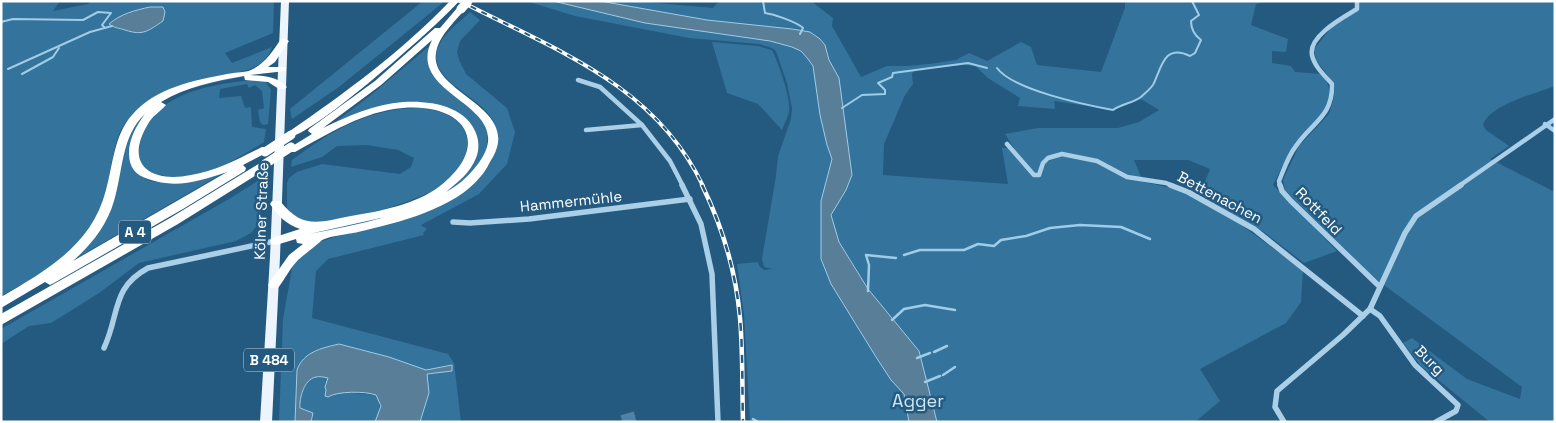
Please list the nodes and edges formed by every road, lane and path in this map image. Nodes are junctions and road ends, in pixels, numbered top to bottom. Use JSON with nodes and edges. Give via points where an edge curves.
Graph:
{"nodes":[{"id":1,"x":285,"y":1,"type":"edge"},
{"id":2,"x":1357,"y":1,"type":"edge"},
{"id":3,"x":459,"y":4,"type":"edge"},
{"id":4,"x":284,"y":41,"type":"junction"},
{"id":5,"x":283,"y":69,"type":"junction"},
{"id":6,"x":248,"y":76,"type":"junction"},
{"id":7,"x":578,"y":80,"type":"dead end"},
{"id":8,"x":282,"y":87,"type":"junction"},
{"id":9,"x":1555,"y":119,"type":"edge"},
{"id":10,"x":642,"y":124,"type":"junction"},
{"id":11,"x":1545,"y":124,"type":"junction"},
{"id":12,"x":586,"y":130,"type":"dead end"},
{"id":13,"x":1555,"y":131,"type":"edge"},
{"id":14,"x":1007,"y":144,"type":"dead end"},
{"id":15,"x":291,"y":148,"type":"junction"},
{"id":16,"x":265,"y":155,"type":"junction"},
{"id":17,"x":690,"y":199,"type":"junction"},
{"id":18,"x":276,"y":204,"type":"junction"},
{"id":19,"x":453,"y":222,"type":"dead end"},
{"id":20,"x":321,"y":227,"type":"junction"},
{"id":21,"x":332,"y":233,"type":"junction"},
{"id":22,"x":276,"y":241,"type":"junction"},
{"id":23,"x":274,"y":285,"type":"junction"},
{"id":24,"x":1379,"y":286,"type":"junction"},
{"id":25,"x":1,"y":303,"type":"edge"},
{"id":26,"x":1,"y":307,"type":"edge"},
{"id":27,"x":1370,"y":309,"type":"junction"},
{"id":28,"x":1363,"y":316,"type":"junction"},
{"id":29,"x":1,"y":320,"type":"edge"},
{"id":30,"x":104,"y":348,"type":"dead end"},
{"id":31,"x":266,"y":422,"type":"edge"},
{"id":32,"x":718,"y":422,"type":"edge"},
{"id":33,"x":1284,"y":422,"type":"edge"},
{"id":34,"x":1436,"y":422,"type":"edge"}],
"edges":[{"from":1,"to":4,"type":"main road","name":"Kölner Straße"},
{"from":2,"to":24,"type":"street","name":"Rottfeld","via":[[1357,9],[1325,29],[1312,48],[1316,64],[1332,84],[1330,101],[1326,113],[1296,145],[1279,181],[1282,191],[1291,201]]},
{"from":3,"to":15,"type":"highway","via":[[378,82]]},
{"from":3,"to":16,"type":"highway","number":"A 4","bridge":true,"via":[[369,79]]},
{"from":3,"to":21,"type":"highway","via":[[436,41],[431,63],[440,79],[487,120],[492,138],[486,160],[463,186],[432,206]]},
{"from":4,"to":5,"type":"main road","name":"Kölner Straße"},
{"from":4,"to":6,"type":"highway","via":[[272,60]]},
{"from":5,"to":6,"type":"highway"},
{"from":5,"to":8,"type":"main road","name":"Kölner Straße","number":"B 484"},
{"from":6,"to":8,"type":"highway","via":[[270,79]]},
{"from":6,"to":16,"type":"highway","via":[[195,89],[157,108],[139,132],[134,161],[139,170],[150,177],[167,180],[188,179]]},
{"from":6,"to":25,"type":"highway","via":[[185,87],[144,110],[126,134],[109,200],[95,230],[77,251],[52,271]]},
{"from":7,"to":10,"type":"street","via":[[600,87]]},
{"from":8,"to":18,"type":"main road","name":"Kölner Straße","number":"B 484"},
{"from":9,"to":11,"type":"street"},
{"from":10,"to":12,"type":"street"},
{"from":10,"to":17,"type":"street","via":[[670,161]]},
{"from":11,"to":13,"type":"street"},
{"from":11,"to":24,"type":"street","via":[[1416,216]]},
{"from":14,"to":28,"type":"street","name":"Bettenachen","via":[[1034,175],[1039,175],[1048,158],[1062,154],[1097,161],[1127,177],[1166,183],[1188,192],[1254,228]]},
{"from":15,"to":16,"type":"highway","bridge":true},
{"from":15,"to":20,"type":"highway","via":[[356,116],[404,105],[445,109],[462,118],[471,131],[474,144],[468,163],[440,191],[410,206]]},
{"from":16,"to":26,"type":"highway","number":"A 4"},
{"from":16,"to":29,"type":"highway","number":"A 4","via":[[174,221]]},
{"from":17,"to":19,"type":"street","name":"Hammermühle","via":[[528,219]]},
{"from":17,"to":32,"type":"street","via":[[700,224],[712,274]]},
{"from":18,"to":20,"type":"highway","via":[[295,224]]},
{"from":18,"to":22,"type":"main road","name":"Kölner Straße","number":"B 484"},
{"from":20,"to":22,"type":"highway"},
{"from":21,"to":22,"type":"highway","via":[[296,241]]},
{"from":21,"to":23,"type":"highway","via":[[300,251]]},
{"from":22,"to":23,"type":"main road","name":"Kölner Straße","number":"B 484"},
{"from":22,"to":30,"type":"street","via":[[148,268],[135,274],[122,288],[110,337]]},
{"from":23,"to":31,"type":"main road","name":"Kölner Straße","number":"B 484"},
{"from":24,"to":27,"type":"street"},
{"from":27,"to":28,"type":"street"},
{"from":27,"to":34,"type":"street","name":"Burg","via":[[1380,316],[1416,365],[1458,405],[1456,411]]},
{"from":28,"to":33,"type":"street","via":[[1277,391],[1274,405]]}]}
